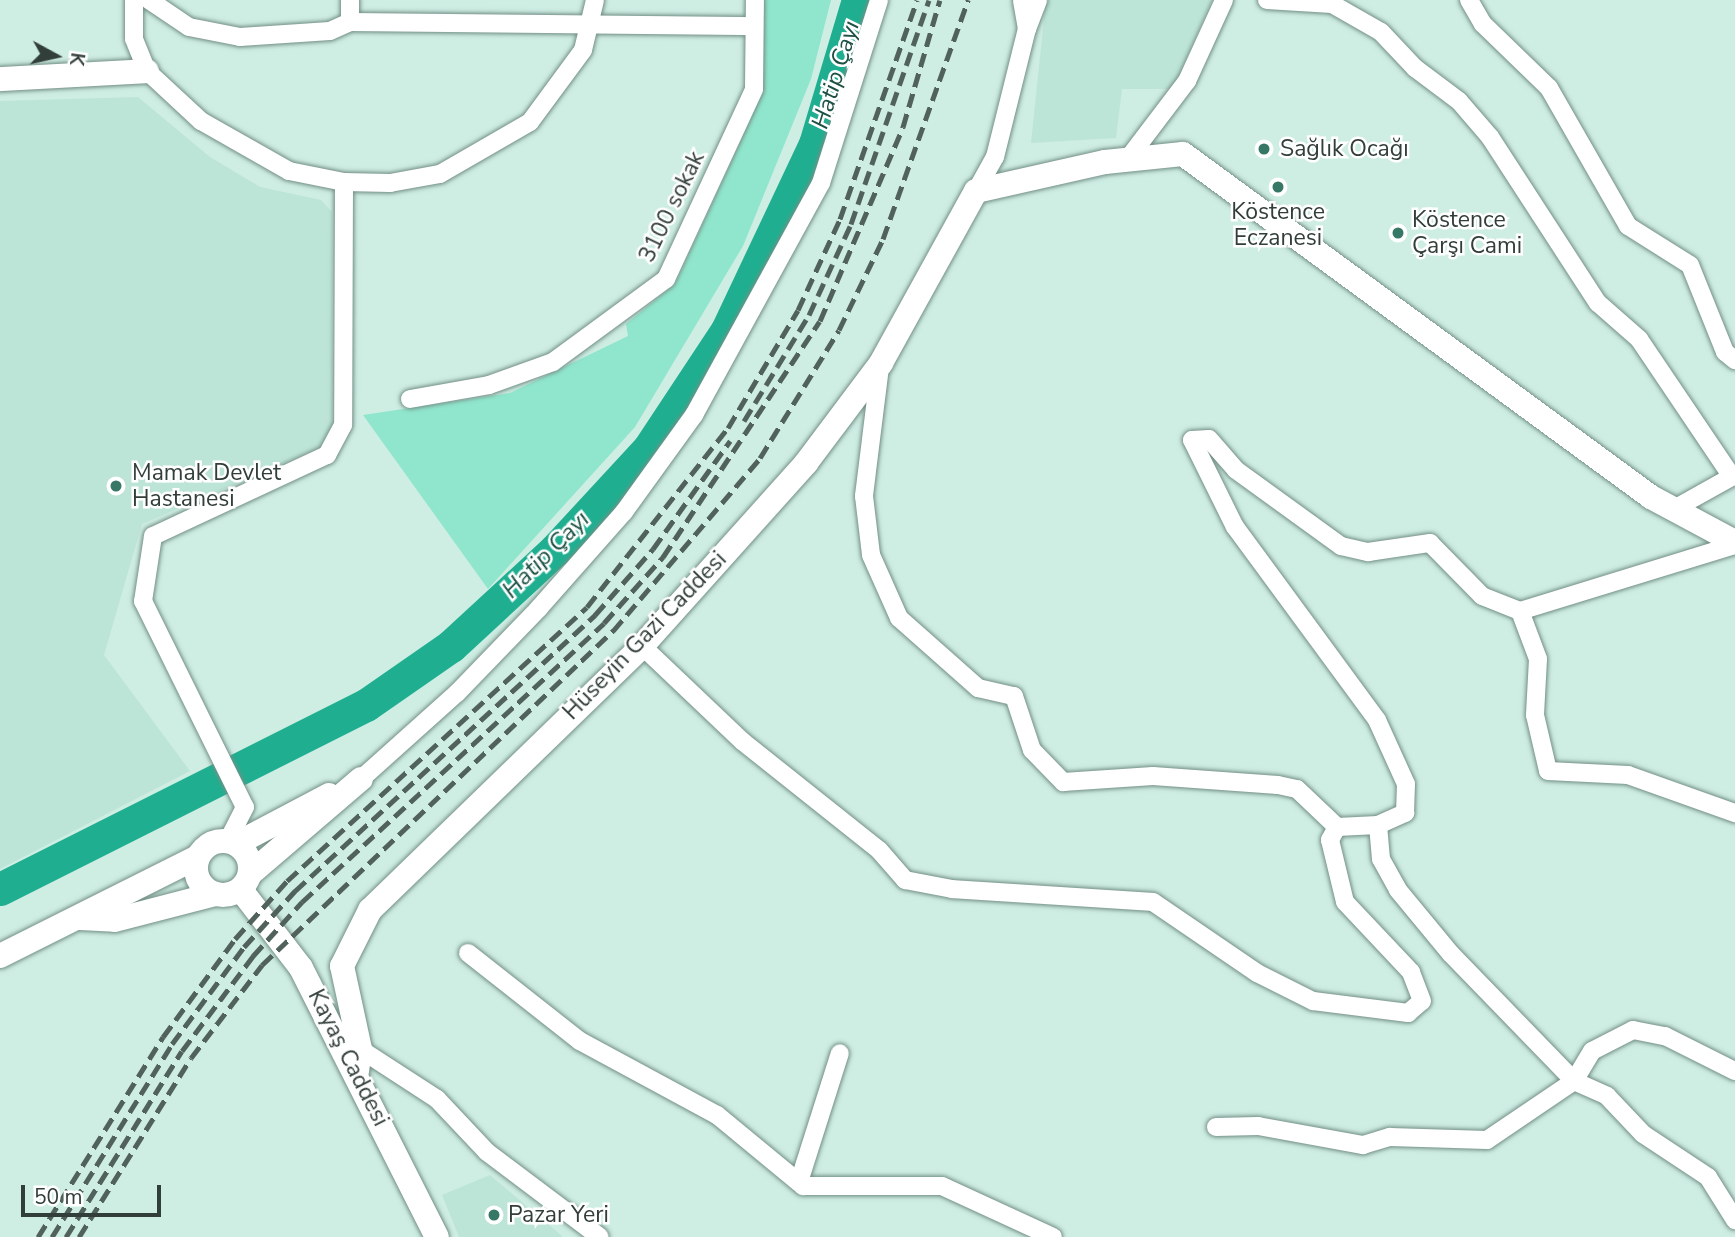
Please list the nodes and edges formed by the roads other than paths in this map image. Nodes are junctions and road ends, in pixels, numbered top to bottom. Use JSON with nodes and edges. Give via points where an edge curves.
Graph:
{"nodes":[{"id":1,"x":134,"y":0,"type":"edge"},
{"id":2,"x":149,"y":0,"type":"edge"},
{"id":3,"x":350,"y":0,"type":"edge"},
{"id":4,"x":595,"y":0,"type":"edge"},
{"id":5,"x":755,"y":0,"type":"edge"},
{"id":6,"x":879,"y":0,"type":"edge"},
{"id":7,"x":1022,"y":0,"type":"edge"},
{"id":8,"x":1038,"y":0,"type":"edge"},
{"id":9,"x":1224,"y":0,"type":"edge"},
{"id":10,"x":1267,"y":0,"type":"edge"},
{"id":11,"x":1469,"y":0,"type":"edge"},
{"id":12,"x":594,"y":20,"type":"junction"},
{"id":13,"x":350,"y":22,"type":"junction"},
{"id":14,"x":754,"y":26,"type":"junction"},
{"id":15,"x":1027,"y":29,"type":"junction"},
{"id":16,"x":147,"y":71,"type":"junction"},
{"id":17,"x":0,"y":79,"type":"edge"},
{"id":18,"x":1127,"y":160,"type":"junction"},
{"id":19,"x":344,"y":182,"type":"junction"},
{"id":20,"x":976,"y":191,"type":"junction"},
{"id":21,"x":1735,"y":360,"type":"edge"},
{"id":22,"x":881,"y":363,"type":"junction"},
{"id":23,"x":410,"y":398,"type":"dead end"},
{"id":24,"x":1733,"y":476,"type":"edge"},
{"id":25,"x":1675,"y":509,"type":"junction"},
{"id":26,"x":1735,"y":544,"type":"edge"},
{"id":27,"x":1520,"y":611,"type":"junction"},
{"id":28,"x":642,"y":646,"type":"junction"},
{"id":29,"x":361,"y":779,"type":"junction"},
{"id":30,"x":1735,"y":813,"type":"edge"},
{"id":31,"x":1378,"y":825,"type":"junction"},
{"id":32,"x":1338,"y":827,"type":"junction"},
{"id":33,"x":232,"y":842,"type":"junction"},
{"id":34,"x":198,"y":857,"type":"junction"},
{"id":35,"x":246,"y":882,"type":"junction"},
{"id":36,"x":215,"y":894,"type":"junction"},
{"id":37,"x":79,"y":918,"type":"junction"},
{"id":38,"x":468,"y":953,"type":"dead end"},
{"id":39,"x":0,"y":956,"type":"edge"},
{"id":40,"x":840,"y":1053,"type":"dead end"},
{"id":41,"x":359,"y":1060,"type":"junction"},
{"id":42,"x":1735,"y":1071,"type":"edge"},
{"id":43,"x":1574,"y":1081,"type":"junction"},
{"id":44,"x":1216,"y":1127,"type":"dead end"},
{"id":45,"x":799,"y":1182,"type":"junction"},
{"id":46,"x":1735,"y":1220,"type":"edge"},
{"id":47,"x":438,"y":1237,"type":"edge"},
{"id":48,"x":600,"y":1237,"type":"edge"},
{"id":49,"x":1053,"y":1237,"type":"edge"}],
"edges":[{"from":1,"to":16,"type":"street","via":[[134,39]]},
{"from":2,"to":13,"type":"street","via":[[189,27],[240,37],[330,31]]},
{"from":3,"to":13,"type":"street"},
{"from":4,"to":12,"type":"street"},
{"from":5,"to":14,"type":"street","name":"3100 sokak"},
{"from":6,"to":29,"type":"street","via":[[821,183],[694,415],[624,512],[539,608],[457,693]]},
{"from":7,"to":15,"type":"street"},
{"from":8,"to":15,"type":"street"},
{"from":9,"to":18,"type":"street","via":[[1187,80]]},
{"from":10,"to":24,"type":"street","via":[[1332,4],[1381,32],[1459,101],[1490,137],[1598,303],[1639,339]]},
{"from":11,"to":21,"type":"street","via":[[1483,24],[1517,50],[1549,88],[1628,226],[1690,265],[1726,352]]},
{"from":12,"to":13,"type":"street"},
{"from":12,"to":14,"type":"street"},
{"from":12,"to":19,"type":"street","via":[[561,85],[530,122],[484,153],[440,174],[390,183]]},
{"from":14,"to":23,"type":"street","name":"3100 sokak","via":[[754,89],[666,279],[553,362],[489,385]]},
{"from":15,"to":20,"type":"street","via":[[995,157]]},
{"from":16,"to":17,"type":"street"},
{"from":16,"to":19,"type":"street","via":[[201,121],[250,153],[289,171]]},
{"from":18,"to":20,"type":"street"},
{"from":18,"to":25,"type":"street","via":[[1183,154]]},
{"from":19,"to":33,"type":"street","via":[[343,425],[327,455],[153,536],[143,601],[245,807]]},
{"from":20,"to":22,"type":"street","name":"Hüseyin Gazi Caddesi"},
{"from":22,"to":28,"type":"street","name":"Hüseyin Gazi Caddesi","via":[[806,463]]},
{"from":22,"to":32,"type":"street","via":[[864,496],[871,555],[899,618],[978,688],[1014,696],[1032,750],[1063,782],[1153,776],[1278,785],[1297,789]]},
{"from":24,"to":25,"type":"street"},
{"from":25,"to":26,"type":"street"},
{"from":26,"to":27,"type":"street"},
{"from":27,"to":30,"type":"street","via":[[1538,659],[1535,715],[1548,771],[1628,775]]},
{"from":27,"to":31,"type":"street","via":[[1482,596],[1430,543],[1368,552],[1341,546],[1236,470],[1209,439],[1192,440],[1235,527],[1377,720],[1406,784],[1405,813]]},
{"from":28,"to":32,"type":"street","via":[[742,741],[879,850],[905,880],[952,889],[1153,902],[1257,973],[1313,1001],[1408,1013],[1422,1001],[1410,972],[1345,902],[1330,839]]},
{"from":28,"to":41,"type":"street","name":"Hüseyin Gazi Caddesi","via":[[370,910],[342,966]]},
{"from":29,"to":33,"type":"street"},
{"from":29,"to":35,"type":"street"},
{"from":31,"to":32,"type":"street"},
{"from":31,"to":43,"type":"street","via":[[1381,859],[1398,890],[1497,1004],[1547,1047]]},
{"from":33,"to":34,"type":"street","via":[[211,844]]},
{"from":33,"to":35,"type":"street","via":[[248,856]]},
{"from":34,"to":36,"type":"street","via":[[200,883]]},
{"from":34,"to":37,"type":"street"},
{"from":35,"to":36,"type":"street"},
{"from":35,"to":41,"type":"street","name":"Kayaş Caddesi"},
{"from":36,"to":37,"type":"street","via":[[115,920]]},
{"from":37,"to":39,"type":"street"},
{"from":38,"to":45,"type":"street","via":[[580,1041],[717,1115]]},
{"from":40,"to":45,"type":"street"},
{"from":41,"to":47,"type":"street","name":"Kayaş Caddesi"},
{"from":41,"to":48,"type":"street","via":[[437,1099],[487,1152]]},
{"from":42,"to":43,"type":"street","via":[[1665,1035],[1633,1030],[1592,1051]]},
{"from":43,"to":44,"type":"street","via":[[1488,1140],[1390,1137],[1363,1144],[1258,1126]]},
{"from":43,"to":46,"type":"street","via":[[1607,1096],[1643,1134],[1708,1177]]},
{"from":45,"to":49,"type":"street","via":[[942,1186]]}]}
